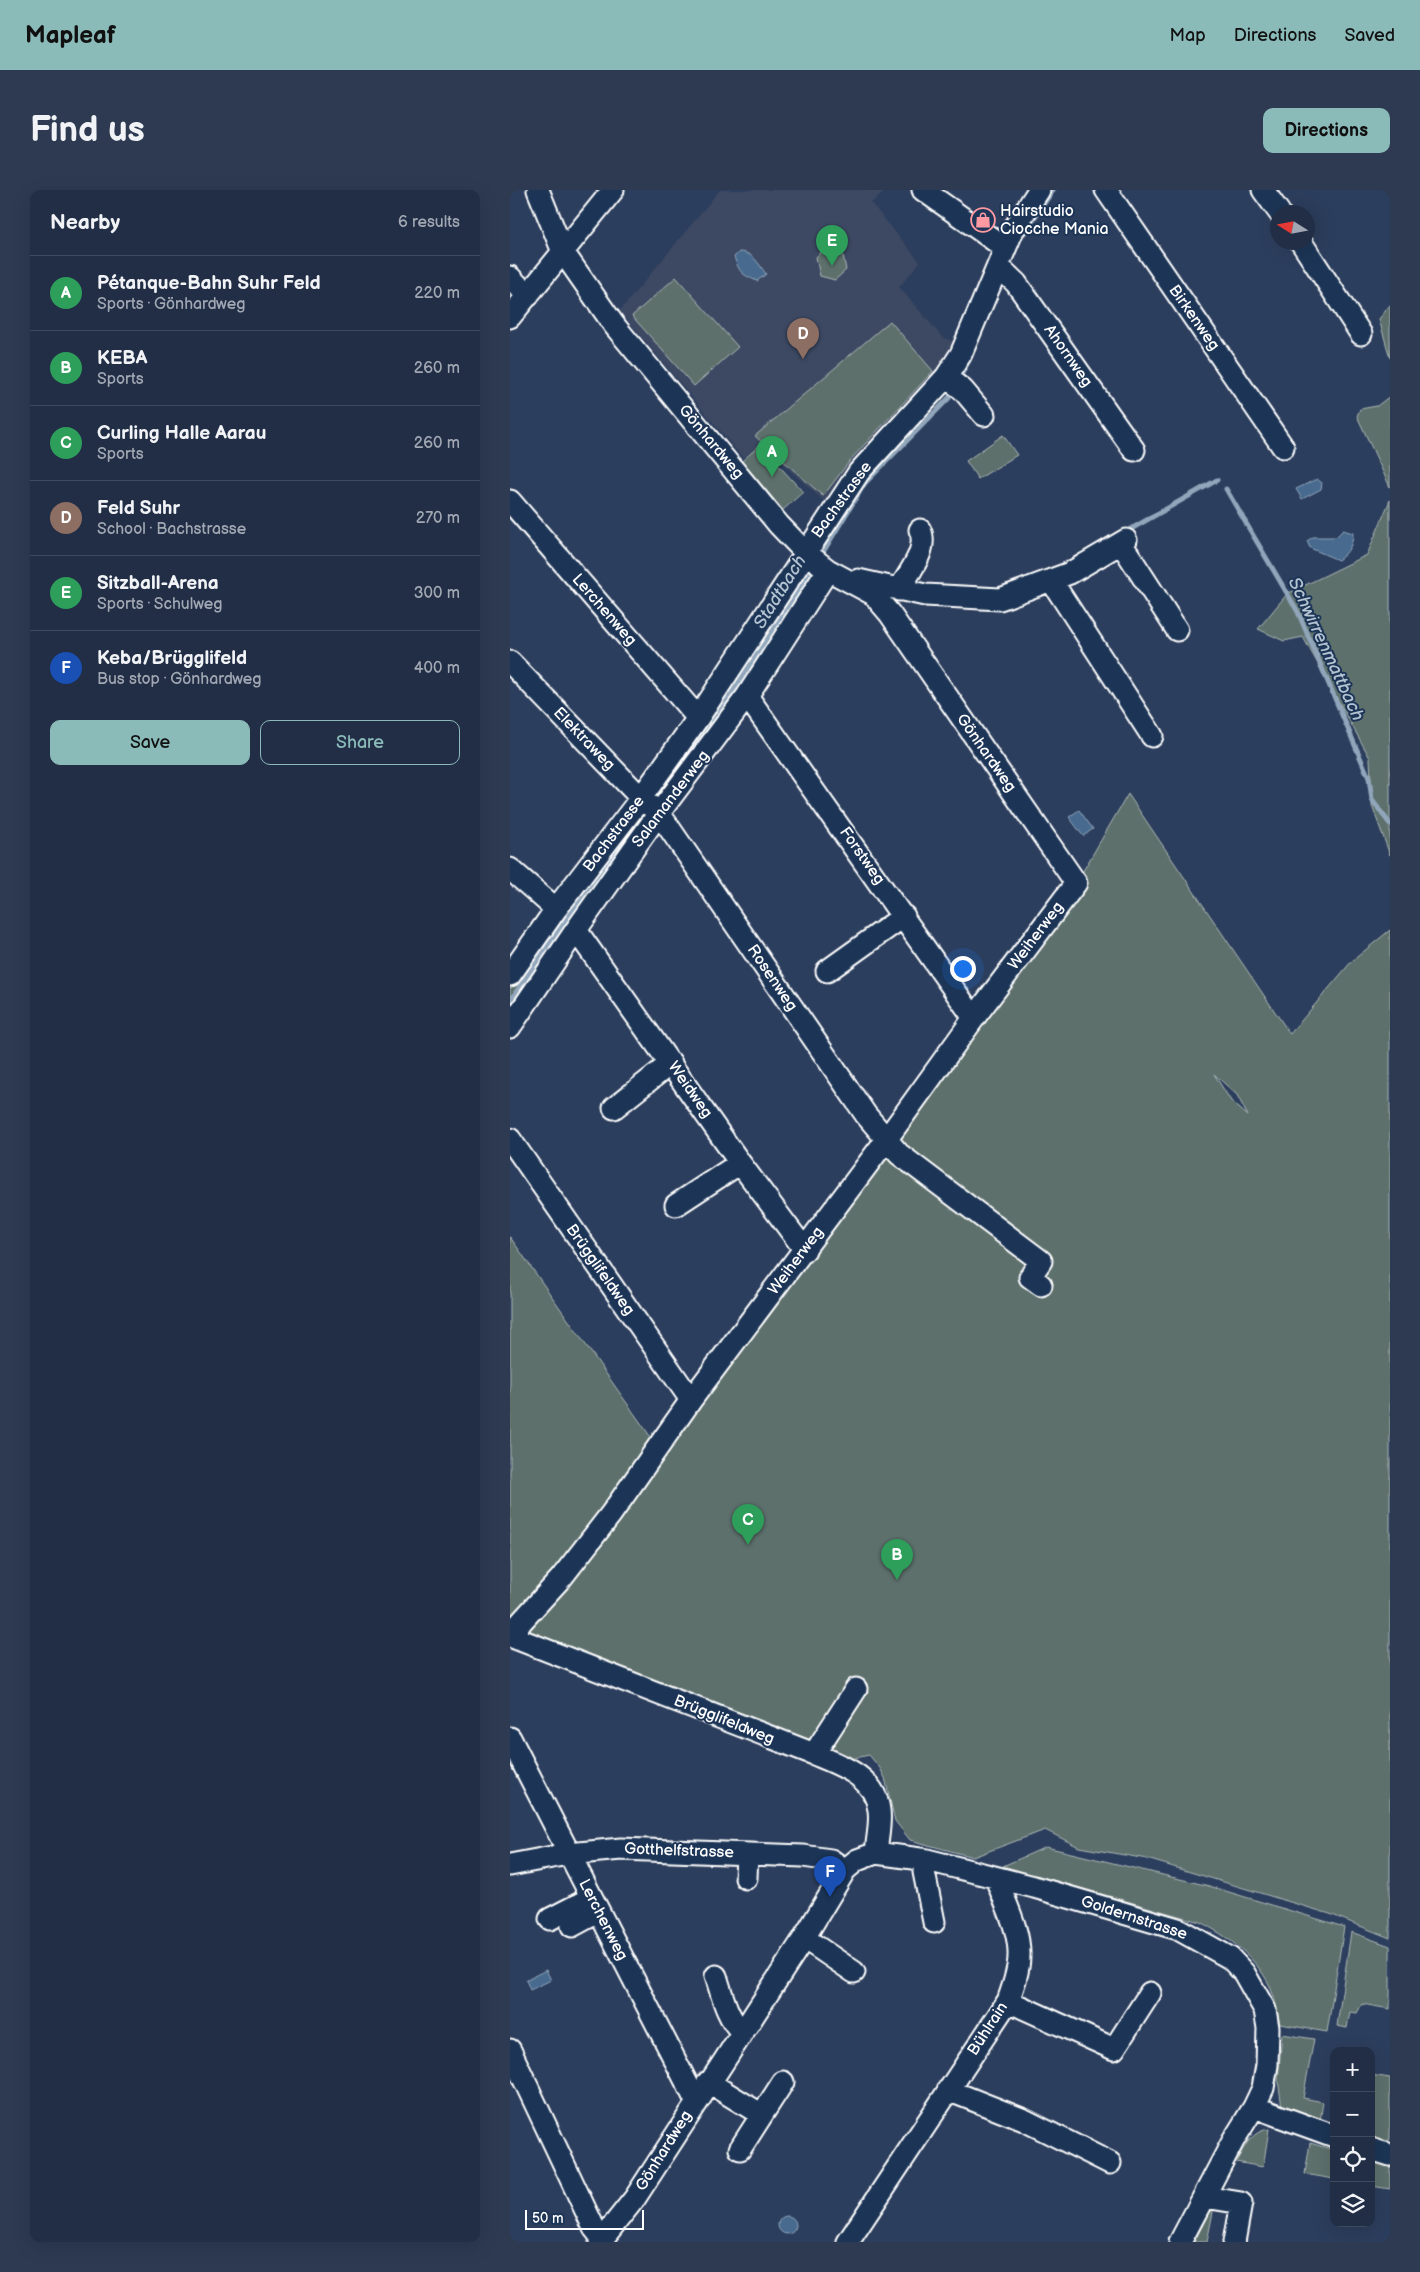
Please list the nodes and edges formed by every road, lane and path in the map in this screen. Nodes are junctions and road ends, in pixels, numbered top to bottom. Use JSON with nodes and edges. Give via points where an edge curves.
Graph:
{"nodes":[{"id":1,"x":538,"y":190,"type":"edge"},
{"id":2,"x":613,"y":190,"type":"edge"},
{"id":3,"x":923,"y":190,"type":"edge"},
{"id":4,"x":1039,"y":190,"type":"edge"},
{"id":5,"x":1106,"y":190,"type":"edge"},
{"id":6,"x":1264,"y":190,"type":"edge"},
{"id":7,"x":1275,"y":205,"type":"edge"},
{"id":8,"x":1306,"y":250,"type":"edge"},
{"id":9,"x":562,"y":252,"type":"junction"},
{"id":10,"x":1001,"y":257,"type":"junction"},
{"id":11,"x":510,"y":277,"type":"edge"},
{"id":12,"x":528,"y":296,"type":"junction"},
{"id":13,"x":510,"y":317,"type":"edge"},
{"id":14,"x":1362,"y":334,"type":"dead end"},
{"id":15,"x":946,"y":377,"type":"junction"},
{"id":16,"x":984,"y":415,"type":"dead end"},
{"id":17,"x":1283,"y":446,"type":"dead end"},
{"id":18,"x":1134,"y":450,"type":"dead end"},
{"id":19,"x":510,"y":501,"type":"edge"},
{"id":20,"x":920,"y":530,"type":"dead end"},
{"id":21,"x":805,"y":552,"type":"junction"},
{"id":22,"x":837,"y":574,"type":"junction"},
{"id":23,"x":1051,"y":580,"type":"junction"},
{"id":24,"x":904,"y":581,"type":"junction"},
{"id":25,"x":1177,"y":630,"type":"dead end"},
{"id":26,"x":510,"y":662,"type":"edge"},
{"id":27,"x":747,"y":696,"type":"junction"},
{"id":28,"x":698,"y":718,"type":"junction"},
{"id":29,"x":1152,"y":736,"type":"dead end"},
{"id":30,"x":641,"y":798,"type":"junction"},
{"id":31,"x":659,"y":813,"type":"junction"},
{"id":32,"x":510,"y":869,"type":"edge"},
{"id":33,"x":1076,"y":883,"type":"joint"},
{"id":34,"x":556,"y":909,"type":"junction"},
{"id":35,"x":904,"y":916,"type":"junction"},
{"id":36,"x":576,"y":930,"type":"junction"},
{"id":37,"x":827,"y":971,"type":"dead end"},
{"id":38,"x":510,"y":975,"type":"edge"},
{"id":39,"x":974,"y":1018,"type":"junction"},
{"id":40,"x":510,"y":1027,"type":"edge"},
{"id":41,"x":671,"y":1063,"type":"junction"},
{"id":42,"x":614,"y":1108,"type":"dead end"},
{"id":43,"x":510,"y":1140,"type":"edge"},
{"id":44,"x":886,"y":1140,"type":"junction"},
{"id":45,"x":740,"y":1163,"type":"junction"},
{"id":46,"x":676,"y":1205,"type":"dead end"},
{"id":47,"x":805,"y":1250,"type":"junction"},
{"id":48,"x":1041,"y":1284,"type":"dead end"},
{"id":49,"x":691,"y":1400,"type":"junction"},
{"id":50,"x":511,"y":1636,"type":"edge"},
{"id":51,"x":856,"y":1689,"type":"dead end"},
{"id":52,"x":510,"y":1738,"type":"edge"},
{"id":53,"x":814,"y":1754,"type":"junction"},
{"id":54,"x":876,"y":1853,"type":"junction"},
{"id":55,"x":568,"y":1854,"type":"junction"},
{"id":56,"x":747,"y":1854,"type":"junction"},
{"id":57,"x":927,"y":1860,"type":"junction"},
{"id":58,"x":510,"y":1865,"type":"edge"},
{"id":59,"x":845,"y":1870,"type":"junction"},
{"id":60,"x":746,"y":1878,"type":"dead end"},
{"id":61,"x":996,"y":1878,"type":"junction"},
{"id":62,"x":595,"y":1905,"type":"junction"},
{"id":63,"x":550,"y":1919,"type":"dead end"},
{"id":64,"x":934,"y":1922,"type":"dead end"},
{"id":65,"x":572,"y":1926,"type":"dead end"},
{"id":66,"x":804,"y":1938,"type":"junction"},
{"id":67,"x":854,"y":1972,"type":"dead end"},
{"id":68,"x":716,"y":1976,"type":"dead end"},
{"id":69,"x":1150,"y":1993,"type":"dead end"},
{"id":70,"x":1008,"y":2001,"type":"junction"},
{"id":71,"x":742,"y":2032,"type":"junction"},
{"id":72,"x":510,"y":2050,"type":"edge"},
{"id":73,"x":708,"y":2082,"type":"junction"},
{"id":74,"x":783,"y":2082,"type":"dead end"},
{"id":75,"x":948,"y":2090,"type":"junction"},
{"id":76,"x":696,"y":2101,"type":"junction"},
{"id":77,"x":1254,"y":2107,"type":"junction"},
{"id":78,"x":762,"y":2115,"type":"junction"},
{"id":79,"x":1330,"y":2135,"type":"edge"},
{"id":80,"x":740,"y":2149,"type":"dead end"},
{"id":81,"x":1375,"y":2150,"type":"edge"},
{"id":82,"x":1390,"y":2155,"type":"edge"},
{"id":83,"x":1110,"y":2163,"type":"dead end"},
{"id":84,"x":1205,"y":2197,"type":"junction"},
{"id":85,"x":602,"y":2240,"type":"edge"},
{"id":86,"x":848,"y":2242,"type":"edge"},
{"id":87,"x":1180,"y":2242,"type":"edge"},
{"id":88,"x":1234,"y":2242,"type":"edge"}],
"edges":[{"from":1,"to":9,"type":"street","name":"Gönhardweg"},
{"from":2,"to":9,"type":"street"},
{"from":3,"to":10,"type":"street","name":"Ahornweg"},
{"from":4,"to":10,"type":"street","name":"Bachstrasse","via":[[1013,230]]},
{"from":5,"to":17,"type":"street","name":"Birkenweg"},
{"from":6,"to":7,"type":"street"},
{"from":8,"to":14,"type":"street"},
{"from":9,"to":12,"type":"street"},
{"from":9,"to":21,"type":"street","name":"Gönhardweg","via":[[614,325],[779,525]]},
{"from":10,"to":15,"type":"street","name":"Bachstrasse","via":[[961,354]]},
{"from":10,"to":18,"type":"street","name":"Ahornweg"},
{"from":11,"to":12,"type":"street"},
{"from":12,"to":13,"type":"street"},
{"from":15,"to":16,"type":"street","via":[[963,390]]},
{"from":15,"to":21,"type":"street","name":"Bachstrasse","via":[[859,472]]},
{"from":19,"to":28,"type":"street","name":"Lerchenweg"},
{"from":20,"to":24,"type":"street","via":[[924,539]]},
{"from":21,"to":22,"type":"street","name":"Gönhardweg"},
{"from":21,"to":28,"type":"street","name":"Bachstrasse"},
{"from":22,"to":24,"type":"street"},
{"from":22,"to":27,"type":"street","name":"Salamanderweg"},
{"from":22,"to":33,"type":"street","name":"Gönhardweg","via":[[873,594],[890,614]]},
{"from":23,"to":24,"type":"street","via":[[1000,598],[925,596]]},
{"from":23,"to":25,"type":"street","via":[[1070,573],[1123,541]]},
{"from":23,"to":29,"type":"street"},
{"from":26,"to":30,"type":"street","name":"Elektraweg"},
{"from":27,"to":31,"type":"street","name":"Salamanderweg"},
{"from":27,"to":35,"type":"street","name":"Forstweg"},
{"from":28,"to":30,"type":"street","name":"Bachstrasse"},
{"from":30,"to":31,"type":"street","name":"Elektraweg"},
{"from":30,"to":34,"type":"street","name":"Bachstrasse"},
{"from":31,"to":36,"type":"street","name":"Salamanderweg"},
{"from":31,"to":44,"type":"street","name":"Rosenweg"},
{"from":32,"to":34,"type":"street"},
{"from":33,"to":39,"type":"street","name":"Weiherweg"},
{"from":34,"to":38,"type":"street","name":"Bachstrasse"},
{"from":35,"to":37,"type":"street"},
{"from":35,"to":39,"type":"street","name":"Forstweg"},
{"from":36,"to":40,"type":"street","name":"Salamanderweg"},
{"from":36,"to":41,"type":"street","name":"Weidweg"},
{"from":39,"to":44,"type":"street","name":"Weiherweg"},
{"from":41,"to":42,"type":"street"},
{"from":41,"to":45,"type":"street","name":"Weidweg"},
{"from":43,"to":49,"type":"street","name":"Brügglifeldweg"},
{"from":44,"to":47,"type":"street","name":"Weiherweg"},
{"from":44,"to":48,"type":"street","name":"Rosenweg","via":[[898,1154],[1041,1261],[1030,1277]]},
{"from":45,"to":46,"type":"street"},
{"from":45,"to":47,"type":"street","name":"Weidweg"},
{"from":47,"to":49,"type":"street","name":"Weiherweg"},
{"from":49,"to":50,"type":"street","name":"Weiherweg","via":[[593,1538]]},
{"from":50,"to":53,"type":"street","name":"Brügglifeldweg"},
{"from":51,"to":53,"type":"street"},
{"from":52,"to":55,"type":"street","name":"Lerchenweg"},
{"from":53,"to":54,"type":"street","name":"Brügglifeldweg","via":[[868,1783],[879,1810]]},
{"from":54,"to":57,"type":"street","name":"Goldernstrasse"},
{"from":54,"to":59,"type":"street","via":[[857,1860]]},
{"from":55,"to":56,"type":"street","name":"Gotthelfstrasse","via":[[621,1849]]},
{"from":55,"to":58,"type":"street","name":"Gotthelfstrasse"},
{"from":55,"to":62,"type":"street","name":"Lerchenweg"},
{"from":56,"to":59,"type":"street","name":"Gotthelfstrasse","via":[[825,1858]]},
{"from":56,"to":60,"type":"street"},
{"from":57,"to":61,"type":"street","name":"Goldernstrasse"},
{"from":57,"to":64,"type":"street","via":[[924,1872]]},
{"from":59,"to":66,"type":"street","name":"Gönhardweg"},
{"from":61,"to":70,"type":"street","name":"Bühlrain","via":[[1017,1936],[1019,1956],[1016,1979]]},
{"from":61,"to":77,"type":"street","name":"Goldernstrasse","via":[[1178,1929],[1230,1958],[1244,1973],[1266,2010],[1267,2064],[1263,2088]]},
{"from":62,"to":63,"type":"street"},
{"from":62,"to":65,"type":"street"},
{"from":62,"to":76,"type":"street","name":"Lerchenweg"},
{"from":66,"to":67,"type":"street"},
{"from":66,"to":71,"type":"street","name":"Gönhardweg"},
{"from":68,"to":71,"type":"street","via":[[732,2019]]},
{"from":69,"to":70,"type":"street","via":[[1114,2049]]},
{"from":70,"to":75,"type":"street","name":"Bühlrain"},
{"from":71,"to":73,"type":"street","name":"Gönhardweg"},
{"from":72,"to":85,"type":"street"},
{"from":73,"to":76,"type":"street","name":"Gönhardweg"},
{"from":73,"to":78,"type":"street"},
{"from":74,"to":78,"type":"street"},
{"from":75,"to":83,"type":"street","via":[[1024,2120]]},
{"from":75,"to":86,"type":"street","name":"Bühlrain"},
{"from":76,"to":85,"type":"street","name":"Gönhardweg","via":[[635,2198]]},
{"from":77,"to":79,"type":"street"},
{"from":77,"to":84,"type":"street","name":"Goldernstrasse"},
{"from":78,"to":80,"type":"street"},
{"from":81,"to":82,"type":"street"},
{"from":84,"to":87,"type":"street","name":"Goldernstrasse"},
{"from":84,"to":88,"type":"street","via":[[1241,2203]]}]}
